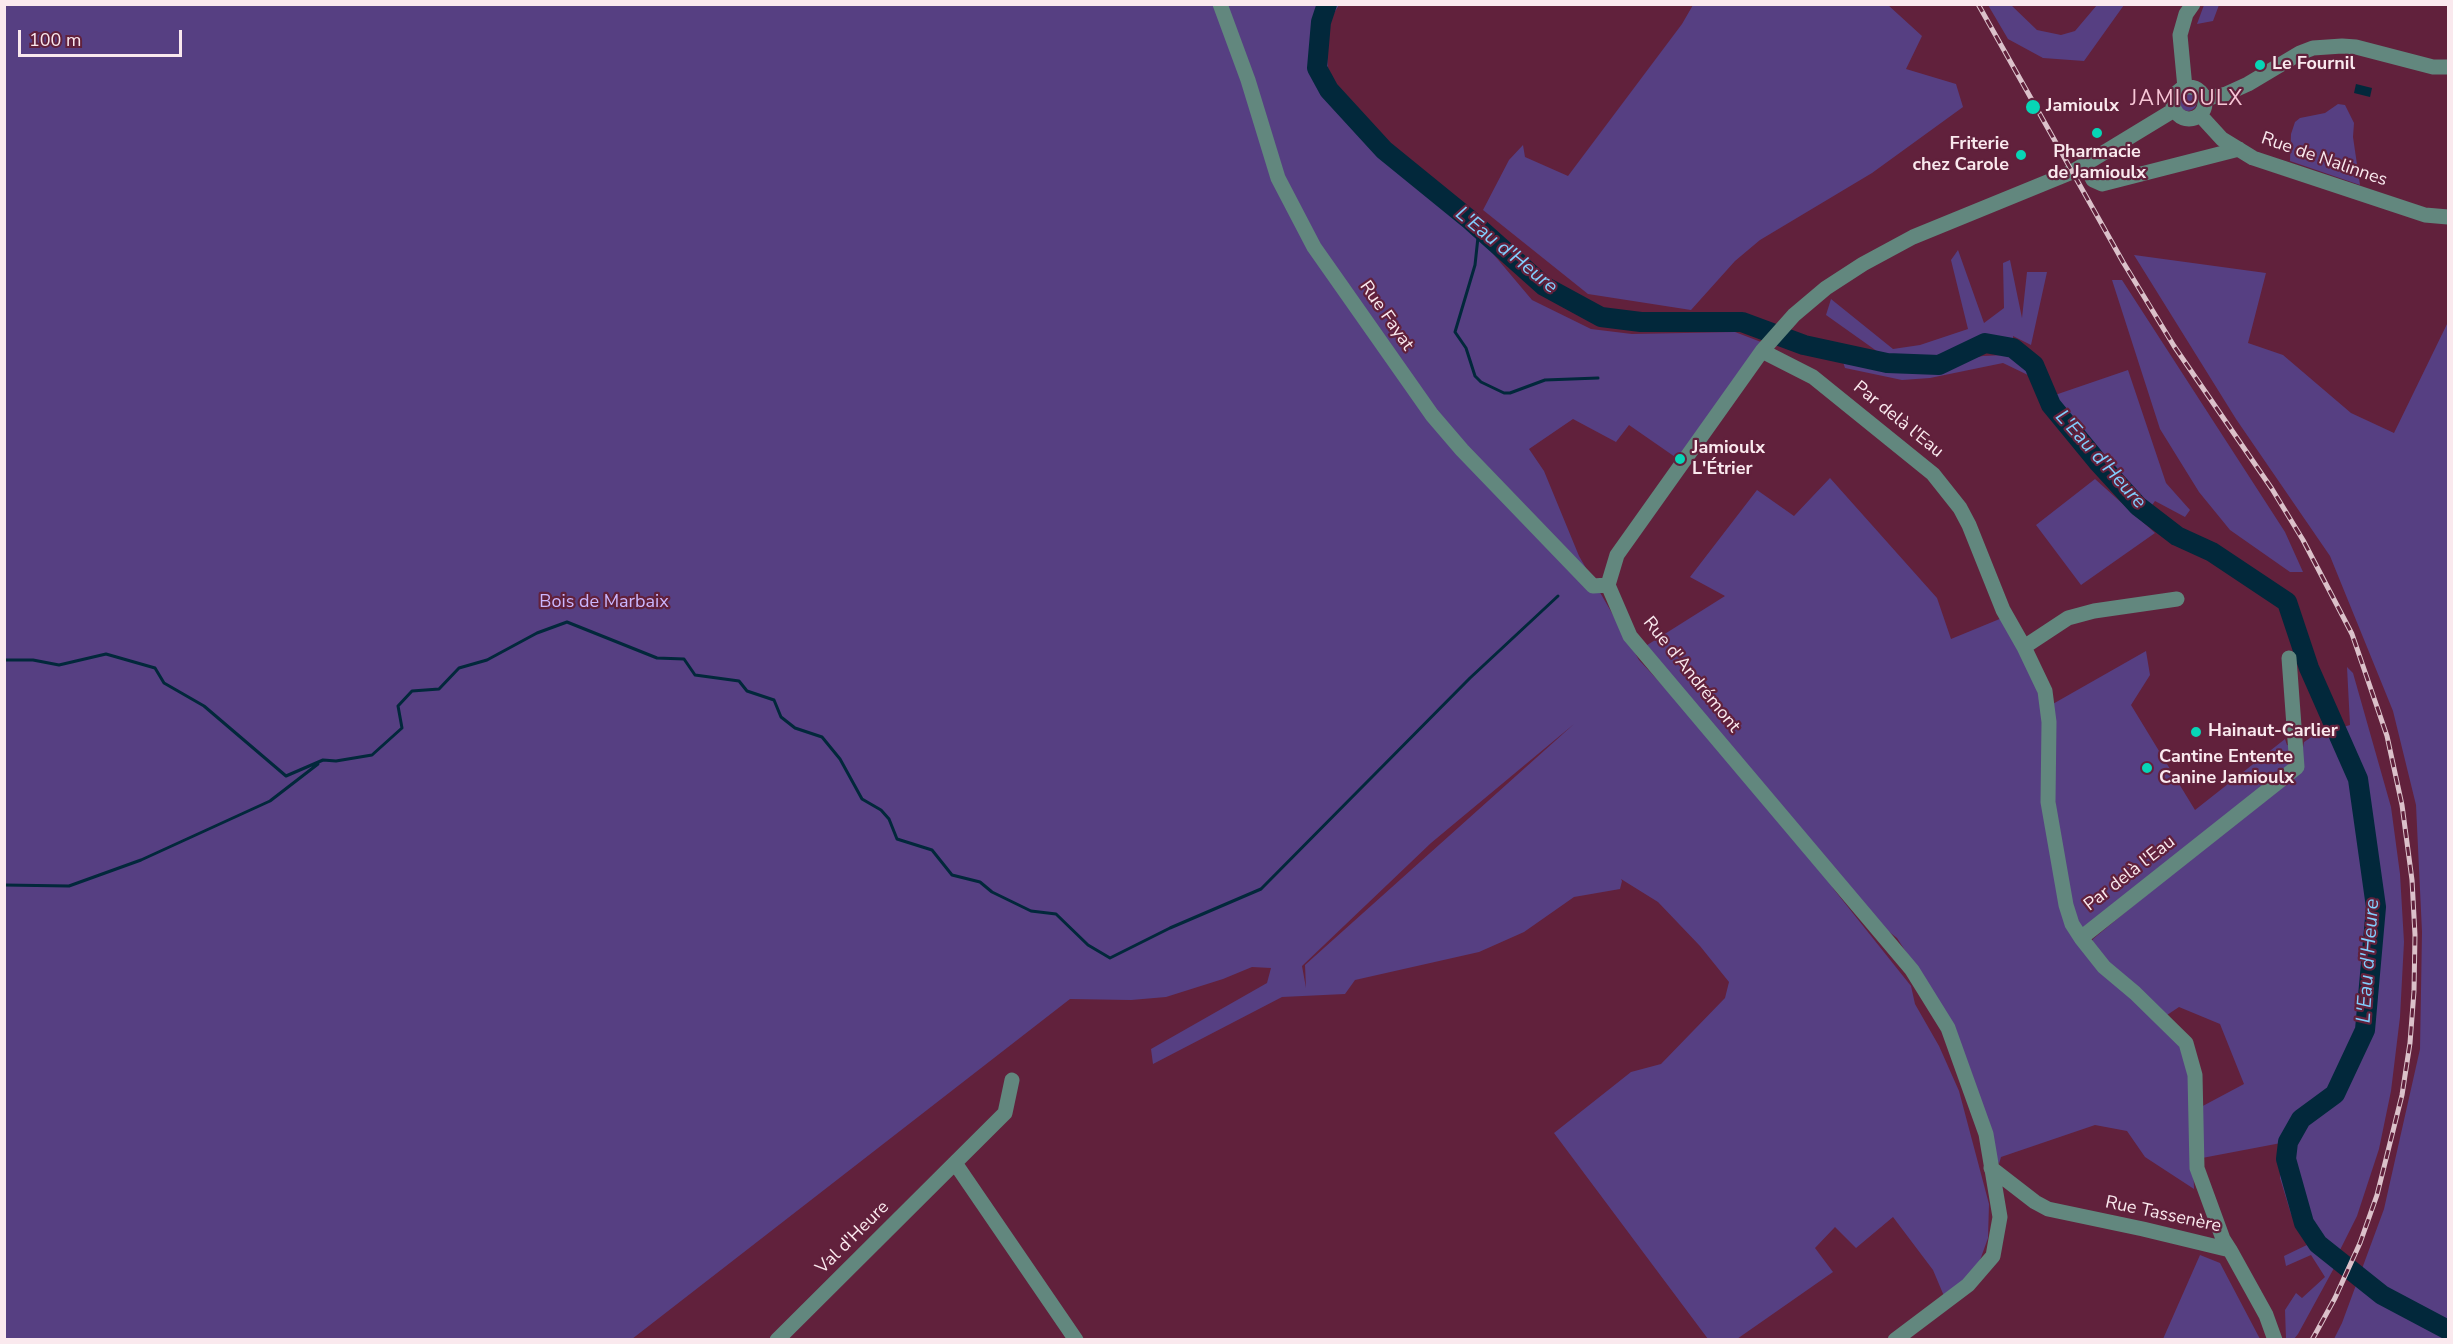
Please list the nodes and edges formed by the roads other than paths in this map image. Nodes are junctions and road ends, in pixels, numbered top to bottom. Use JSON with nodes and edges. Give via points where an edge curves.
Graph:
{"nodes":[{"id":1,"x":1220,"y":4,"type":"edge"},
{"id":2,"x":2193,"y":4,"type":"edge"},
{"id":3,"x":2448,"y":67,"type":"edge"},
{"id":4,"x":2185,"y":88,"type":"junction"},
{"id":5,"x":2204,"y":99,"type":"junction"},
{"id":6,"x":2174,"y":110,"type":"junction"},
{"id":7,"x":2200,"y":115,"type":"junction"},
{"id":8,"x":2239,"y":149,"type":"junction"},
{"id":9,"x":2085,"y":164,"type":"junction"},
{"id":10,"x":2448,"y":217,"type":"edge"},
{"id":11,"x":1764,"y":349,"type":"junction"},
{"id":12,"x":1608,"y":585,"type":"junction"},
{"id":13,"x":2178,"y":599,"type":"dead end"},
{"id":14,"x":2024,"y":647,"type":"junction"},
{"id":15,"x":2289,"y":658,"type":"dead end"},
{"id":16,"x":2081,"y":938,"type":"junction"},
{"id":17,"x":1012,"y":1080,"type":"dead end"},
{"id":18,"x":955,"y":1163,"type":"junction"},
{"id":19,"x":1991,"y":1168,"type":"junction"},
{"id":20,"x":2230,"y":1250,"type":"junction"},
{"id":21,"x":777,"y":1340,"type":"edge"},
{"id":22,"x":1076,"y":1340,"type":"edge"},
{"id":23,"x":1895,"y":1340,"type":"edge"},
{"id":24,"x":2275,"y":1340,"type":"edge"}],
"edges":[{"from":1,"to":12,"type":"street","name":"Rue Fayat","via":[[1278,178],[1314,247],[1432,415],[1462,450],[1593,586]]},
{"from":2,"to":4,"type":"street","via":[[2180,35]]},
{"from":3,"to":5,"type":"street","via":[[2433,68],[2356,47],[2327,46],[2300,53],[2226,94]]},
{"from":4,"to":5,"type":"street","via":[[2198,90]]},
{"from":4,"to":6,"type":"street","via":[[2176,93],[2172,101]]},
{"from":5,"to":7,"type":"street"},
{"from":6,"to":7,"type":"street","via":[[2184,119]]},
{"from":6,"to":9,"type":"street"},
{"from":7,"to":8,"type":"street","name":"Rue de Nalinnes","via":[[2222,139]]},
{"from":8,"to":9,"type":"street","via":[[2102,184],[2093,180]]},
{"from":8,"to":10,"type":"street","name":"Rue de Nalinnes","via":[[2253,158],[2425,215]]},
{"from":9,"to":11,"type":"street","via":[[1913,237],[1844,276],[1794,315]]},
{"from":11,"to":12,"type":"street","via":[[1617,555]]},
{"from":11,"to":14,"type":"street","name":"Par delà l'Eau","via":[[1812,377],[1933,474],[1969,525],[2003,610]]},
{"from":12,"to":19,"type":"street","name":"Rue d'Andrémont","via":[[1630,636],[1912,970],[1948,1028],[1986,1134]]},
{"from":13,"to":14,"type":"street","via":[[2068,618]]},
{"from":14,"to":16,"type":"street","name":"Par delà l'Eau","via":[[2045,691],[2049,722],[2048,802],[2066,904]]},
{"from":15,"to":16,"type":"street","name":"Par delà l'Eau","via":[[2297,767]]},
{"from":16,"to":20,"type":"street","name":"Rue Tassenère","via":[[2104,967],[2186,1043],[2195,1076],[2197,1168]]},
{"from":17,"to":18,"type":"street","name":"Val d'Heure","via":[[1005,1113]]},
{"from":18,"to":21,"type":"street","name":"Val d'Heure"},
{"from":18,"to":22,"type":"street"},
{"from":19,"to":20,"type":"street","name":"Rue Tassenère","via":[[2048,1209]]},
{"from":19,"to":23,"type":"street","name":"Rue d'Andrémont","via":[[2000,1217],[1993,1256],[1968,1285]]},
{"from":20,"to":24,"type":"street","via":[[2266,1315]]}]}
